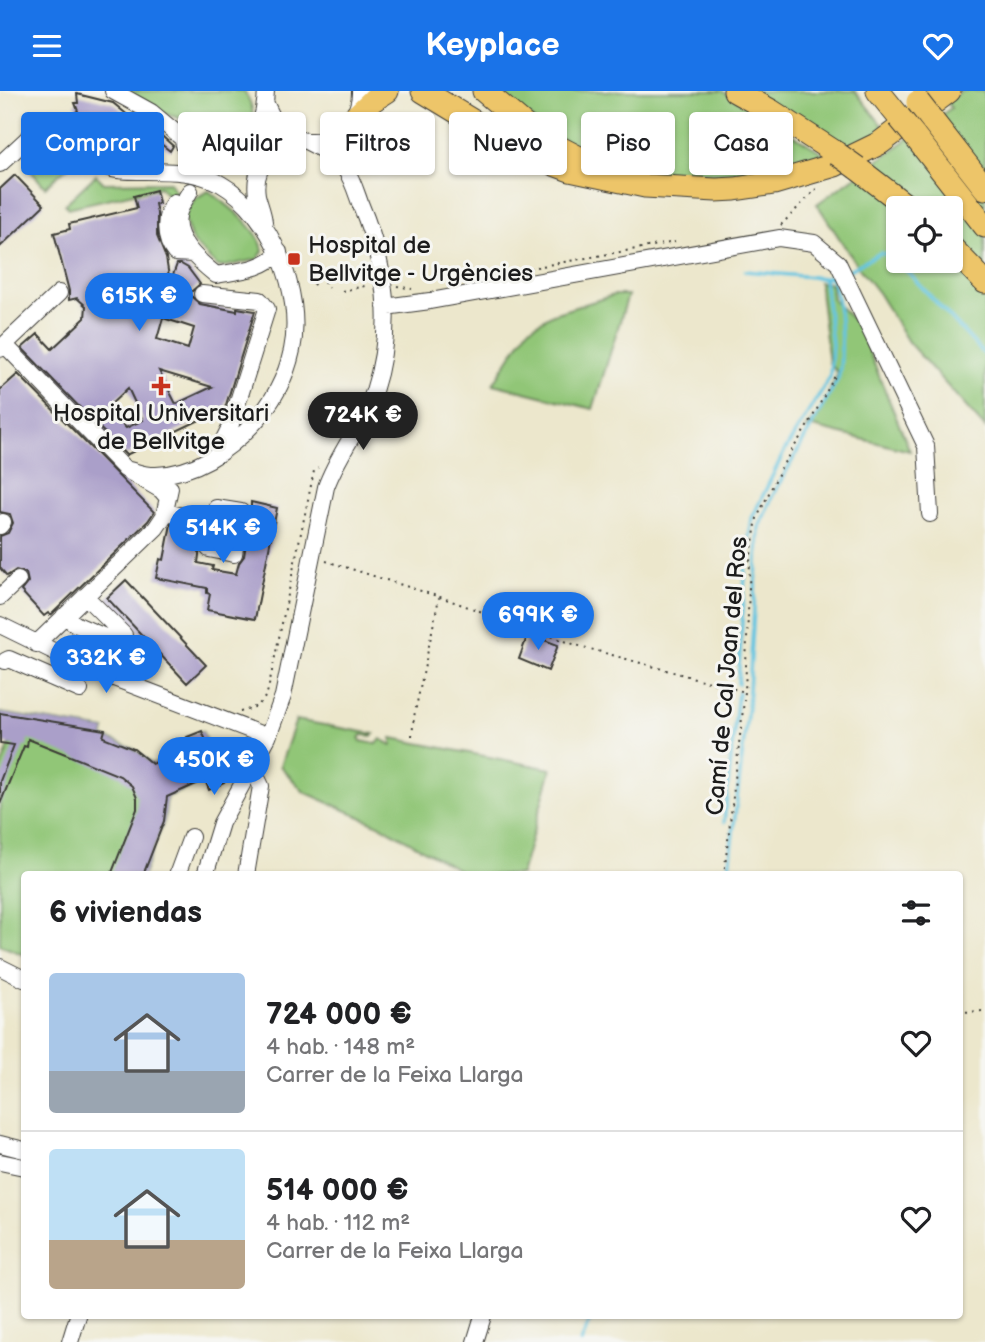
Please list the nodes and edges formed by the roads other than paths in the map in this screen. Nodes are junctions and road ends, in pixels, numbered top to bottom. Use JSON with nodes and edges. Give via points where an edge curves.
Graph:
{"nodes":[{"id":1,"x":113,"y":91,"type":"edge"},
{"id":2,"x":360,"y":91,"type":"edge"},
{"id":3,"x":387,"y":91,"type":"edge"},
{"id":4,"x":423,"y":91,"type":"edge"},
{"id":5,"x":484,"y":91,"type":"edge"},
{"id":6,"x":735,"y":91,"type":"edge"},
{"id":7,"x":878,"y":91,"type":"edge"},
{"id":8,"x":949,"y":91,"type":"edge"},
{"id":9,"x":263,"y":95,"type":"edge"},
{"id":10,"x":919,"y":104,"type":"edge"},
{"id":11,"x":270,"y":112,"type":"edge"},
{"id":12,"x":355,"y":112,"type":"edge"},
{"id":13,"x":361,"y":112,"type":"edge"},
{"id":14,"x":178,"y":135,"type":"edge"},
{"id":15,"x":0,"y":164,"type":"edge"},
{"id":16,"x":178,"y":173,"type":"edge"},
{"id":17,"x":196,"y":175,"type":"edge"},
{"id":18,"x":220,"y":175,"type":"edge"},
{"id":19,"x":259,"y":175,"type":"edge"},
{"id":20,"x":349,"y":175,"type":"edge"},
{"id":21,"x":211,"y":180,"type":"junction"},
{"id":22,"x":984,"y":182,"type":"edge"},
{"id":23,"x":668,"y":187,"type":"junction"},
{"id":24,"x":893,"y":196,"type":"edge"},
{"id":25,"x":264,"y":224,"type":"junction"},
{"id":26,"x":985,"y":226,"type":"edge"},
{"id":27,"x":279,"y":252,"type":"junction"},
{"id":28,"x":963,"y":259,"type":"edge"},
{"id":29,"x":980,"y":277,"type":"edge"},
{"id":30,"x":60,"y":293,"type":"dead end"},
{"id":31,"x":202,"y":294,"type":"dead end"},
{"id":32,"x":386,"y":307,"type":"junction"},
{"id":33,"x":3,"y":347,"type":"edge"},
{"id":34,"x":215,"y":462,"type":"junction"},
{"id":35,"x":125,"y":470,"type":"junction"},
{"id":36,"x":175,"y":472,"type":"junction"},
{"id":37,"x":167,"y":505,"type":"junction"},
{"id":38,"x":930,"y":514,"type":"dead end"},
{"id":39,"x":214,"y":522,"type":"dead end"},
{"id":40,"x":18,"y":580,"type":"dead end"},
{"id":41,"x":85,"y":596,"type":"junction"},
{"id":42,"x":0,"y":597,"type":"edge"},
{"id":43,"x":64,"y":616,"type":"junction"},
{"id":44,"x":0,"y":625,"type":"edge"},
{"id":45,"x":36,"y":644,"type":"junction"},
{"id":46,"x":5,"y":661,"type":"dead end"},
{"id":47,"x":80,"y":690,"type":"dead end"},
{"id":48,"x":268,"y":737,"type":"junction"},
{"id":49,"x":252,"y":767,"type":"junction"},
{"id":50,"x":191,"y":837,"type":"dead end"},
{"id":51,"x":178,"y":871,"type":"edge"},
{"id":52,"x":206,"y":871,"type":"edge"},
{"id":53,"x":247,"y":871,"type":"edge"},
{"id":54,"x":0,"y":967,"type":"edge"},
{"id":55,"x":21,"y":978,"type":"edge"},
{"id":56,"x":0,"y":1145,"type":"edge"},
{"id":57,"x":21,"y":1149,"type":"edge"},
{"id":58,"x":0,"y":1162,"type":"edge"},
{"id":59,"x":21,"y":1166,"type":"edge"},
{"id":60,"x":77,"y":1319,"type":"edge"},
{"id":61,"x":481,"y":1319,"type":"edge"},
{"id":62,"x":70,"y":1342,"type":"edge"},
{"id":63,"x":475,"y":1342,"type":"edge"}],
"edges":[{"from":1,"to":14,"type":"street","via":[[151,112]]},
{"from":2,"to":12,"type":"street"},
{"from":3,"to":13,"type":"highway"},
{"from":4,"to":23,"type":"highway","via":[[553,164],[624,183]]},
{"from":5,"to":23,"type":"highway","via":[[519,123],[566,153],[620,175]]},
{"from":6,"to":24,"type":"highway","bridge":true,"via":[[836,153]]},
{"from":7,"to":26,"type":"highway"},
{"from":8,"to":23,"type":"highway","via":[[880,143],[817,172],[735,189]]},
{"from":9,"to":11,"type":"street"},
{"from":10,"to":22,"type":"highway"},
{"from":15,"to":16,"type":"street","via":[[48,123],[110,169]]},
{"from":17,"to":21,"type":"street"},
{"from":18,"to":21,"type":"street"},
{"from":19,"to":25,"type":"street","via":[[257,193]]},
{"from":20,"to":32,"type":"street","via":[[377,247]]},
{"from":21,"to":25,"type":"street","via":[[232,191]]},
{"from":21,"to":27,"type":"street","via":[[190,191],[177,218],[182,238],[193,254],[216,275],[260,266]]},
{"from":25,"to":27,"type":"street"},
{"from":27,"to":34,"type":"street","via":[[294,323],[286,371],[254,422]]},
{"from":28,"to":29,"type":"highway"},
{"from":30,"to":33,"type":"street"},
{"from":31,"to":34,"type":"street","via":[[260,300],[267,309]]},
{"from":32,"to":38,"type":"street","via":[[779,238],[814,243],[838,263],[926,446]]},
{"from":32,"to":48,"type":"street","via":[[374,393],[330,474],[283,696]]},
{"from":33,"to":35,"type":"street"},
{"from":34,"to":36,"type":"street"},
{"from":35,"to":36,"type":"street","via":[[155,475]]},
{"from":35,"to":37,"type":"street","via":[[161,490]]},
{"from":36,"to":37,"type":"street"},
{"from":37,"to":39,"type":"street"},
{"from":37,"to":41,"type":"street","via":[[156,527]]},
{"from":40,"to":42,"type":"street"},
{"from":41,"to":43,"type":"street"},
{"from":41,"to":43,"type":"street","via":[[124,635],[117,642]]},
{"from":43,"to":45,"type":"street"},
{"from":44,"to":45,"type":"street"},
{"from":45,"to":48,"type":"street"},
{"from":46,"to":47,"type":"street"},
{"from":48,"to":49,"type":"street"},
{"from":49,"to":52,"type":"street","via":[[227,810]]},
{"from":49,"to":53,"type":"street","via":[[261,786]]},
{"from":50,"to":51,"type":"street"},
{"from":54,"to":55,"type":"street"},
{"from":56,"to":57,"type":"street"},
{"from":58,"to":59,"type":"street"},
{"from":60,"to":62,"type":"street"},
{"from":61,"to":63,"type":"street"}]}
